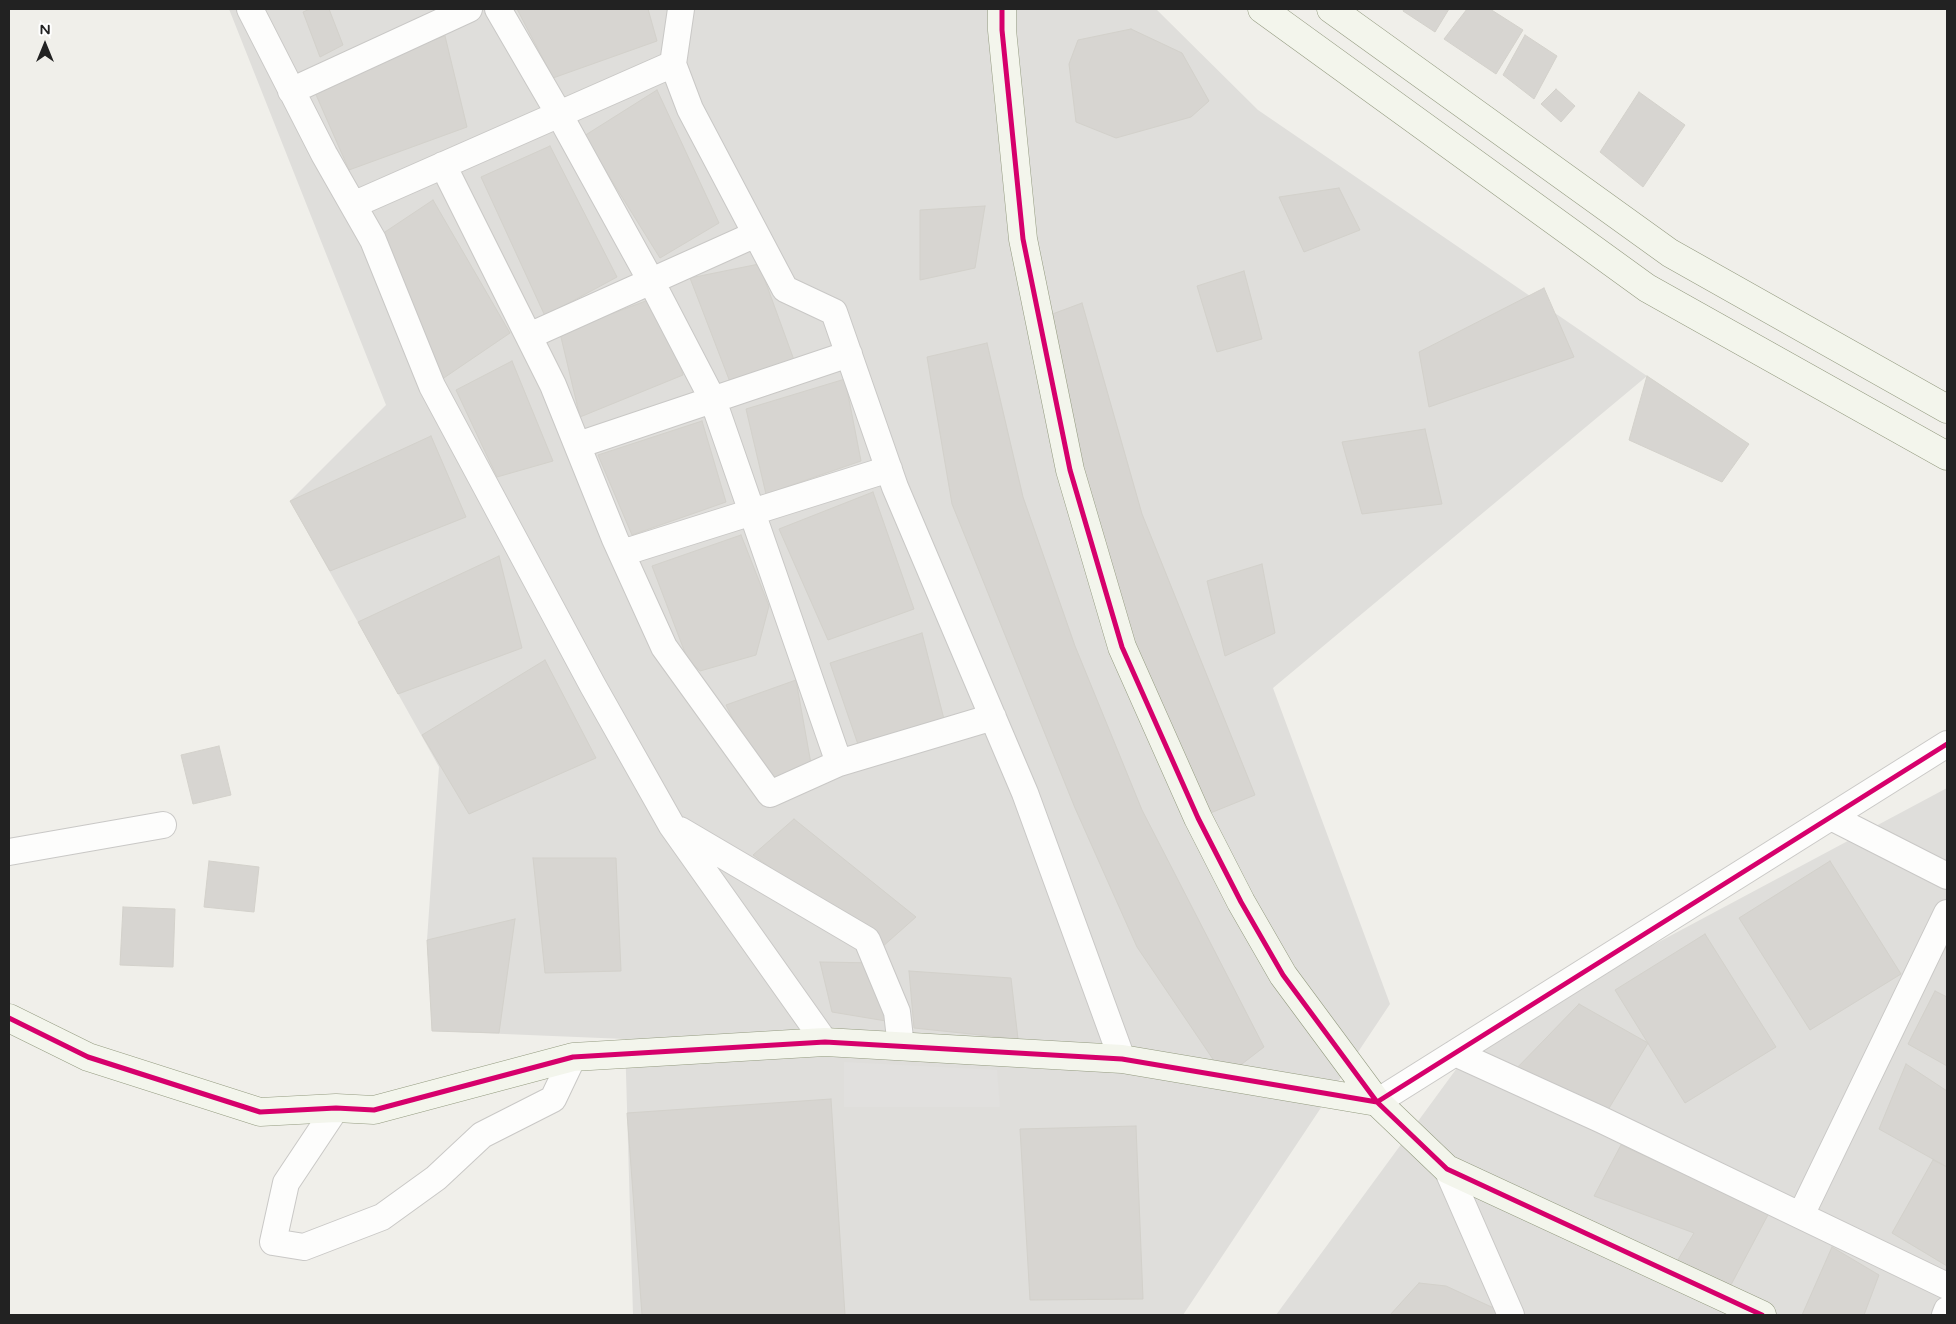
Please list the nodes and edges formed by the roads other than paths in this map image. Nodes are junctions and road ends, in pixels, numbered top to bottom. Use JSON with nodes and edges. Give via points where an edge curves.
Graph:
{"nodes":[{"id":1,"x":250,"y":9,"type":"edge"},
{"id":2,"x":469,"y":9,"type":"edge"},
{"id":3,"x":498,"y":9,"type":"edge"},
{"id":4,"x":681,"y":9,"type":"edge"},
{"id":5,"x":1002,"y":9,"type":"edge"},
{"id":6,"x":1262,"y":9,"type":"edge"},
{"id":7,"x":1331,"y":9,"type":"edge"},
{"id":8,"x":673,"y":64,"type":"junction"},
{"id":9,"x":291,"y":90,"type":"junction"},
{"id":10,"x":559,"y":114,"type":"junction"},
{"id":11,"x":443,"y":165,"type":"junction"},
{"id":12,"x":353,"y":204,"type":"junction"},
{"id":13,"x":756,"y":234,"type":"junction"},
{"id":14,"x":651,"y":281,"type":"junction"},
{"id":15,"x":529,"y":336,"type":"junction"},
{"id":16,"x":849,"y":354,"type":"junction"},
{"id":17,"x":713,"y":400,"type":"junction"},
{"id":18,"x":1947,"y":409,"type":"edge"},
{"id":19,"x":578,"y":445,"type":"junction"},
{"id":20,"x":1947,"y":456,"type":"edge"},
{"id":21,"x":889,"y":469,"type":"junction"},
{"id":22,"x":752,"y":512,"type":"junction"},
{"id":23,"x":622,"y":552,"type":"junction"},
{"id":24,"x":993,"y":717,"type":"junction"},
{"id":25,"x":1947,"y":744,"type":"edge"},
{"id":26,"x":839,"y":763,"type":"junction"},
{"id":27,"x":1831,"y":818,"type":"junction"},
{"id":28,"x":163,"y":825,"type":"dead end"},
{"id":29,"x":672,"y":826,"type":"junction"},
{"id":30,"x":9,"y":852,"type":"edge"},
{"id":31,"x":1947,"y":876,"type":"edge"},
{"id":32,"x":1947,"y":913,"type":"edge"},
{"id":33,"x":9,"y":1018,"type":"edge"},
{"id":34,"x":825,"y":1042,"type":"junction"},
{"id":35,"x":901,"y":1047,"type":"junction"},
{"id":36,"x":1455,"y":1052,"type":"junction"},
{"id":37,"x":573,"y":1057,"type":"junction"},
{"id":38,"x":1122,"y":1060,"type":"junction"},
{"id":39,"x":1377,"y":1102,"type":"junction"},
{"id":40,"x":336,"y":1108,"type":"junction"},
{"id":41,"x":1447,"y":1169,"type":"junction"},
{"id":42,"x":1801,"y":1215,"type":"junction"},
{"id":43,"x":1947,"y":1286,"type":"edge"},
{"id":44,"x":1947,"y":1310,"type":"edge"},
{"id":45,"x":1511,"y":1315,"type":"edge"},
{"id":46,"x":1762,"y":1315,"type":"edge"},
{"id":47,"x":1944,"y":1315,"type":"edge"}],
"edges":[{"from":1,"to":9,"type":"street"},
{"from":2,"to":9,"type":"street"},
{"from":3,"to":10,"type":"street"},
{"from":4,"to":8,"type":"street"},
{"from":5,"to":39,"type":"street","via":[[1022,239],[1070,470],[1122,647],[1198,818],[1250,918],[1283,975]]},
{"from":6,"to":20,"type":"street","via":[[1647,288]]},
{"from":7,"to":18,"type":"street","via":[[1670,253]]},
{"from":8,"to":10,"type":"street"},
{"from":8,"to":13,"type":"street","via":[[690,109]]},
{"from":9,"to":12,"type":"street"},
{"from":10,"to":11,"type":"street"},
{"from":10,"to":14,"type":"street"},
{"from":11,"to":12,"type":"street"},
{"from":11,"to":15,"type":"street"},
{"from":12,"to":29,"type":"street","via":[[373,240],[432,386]]},
{"from":13,"to":14,"type":"street"},
{"from":13,"to":16,"type":"street","via":[[785,289],[834,312]]},
{"from":14,"to":15,"type":"street"},
{"from":14,"to":17,"type":"street"},
{"from":15,"to":19,"type":"street"},
{"from":16,"to":17,"type":"street"},
{"from":16,"to":21,"type":"street"},
{"from":17,"to":19,"type":"street"},
{"from":17,"to":22,"type":"street"},
{"from":19,"to":23,"type":"street"},
{"from":21,"to":22,"type":"street"},
{"from":21,"to":24,"type":"street"},
{"from":22,"to":23,"type":"street"},
{"from":22,"to":26,"type":"street"},
{"from":23,"to":26,"type":"street","via":[[664,647],[770,794]]},
{"from":24,"to":26,"type":"street"},
{"from":24,"to":38,"type":"street","via":[[1025,793]]},
{"from":25,"to":27,"type":"street"},
{"from":27,"to":31,"type":"street"},
{"from":27,"to":36,"type":"street"},
{"from":28,"to":30,"type":"street"},
{"from":29,"to":34,"type":"street"},
{"from":29,"to":35,"type":"street","via":[[866,940],[897,1012]]},
{"from":32,"to":42,"type":"street"},
{"from":33,"to":40,"type":"street","via":[[88,1057],[260,1112]]},
{"from":34,"to":35,"type":"street"},
{"from":34,"to":37,"type":"street"},
{"from":35,"to":38,"type":"street"},
{"from":36,"to":39,"type":"street"},
{"from":36,"to":42,"type":"street"},
{"from":37,"to":40,"type":"street","via":[[374,1110]]},
{"from":37,"to":40,"type":"street","via":[[553,1099],[482,1136],[436,1178],[382,1217],[304,1247],[273,1242],[286,1183]]},
{"from":38,"to":39,"type":"street"},
{"from":39,"to":41,"type":"street"},
{"from":41,"to":45,"type":"street"},
{"from":41,"to":46,"type":"street"},
{"from":42,"to":43,"type":"street"},
{"from":44,"to":47,"type":"street"}]}
